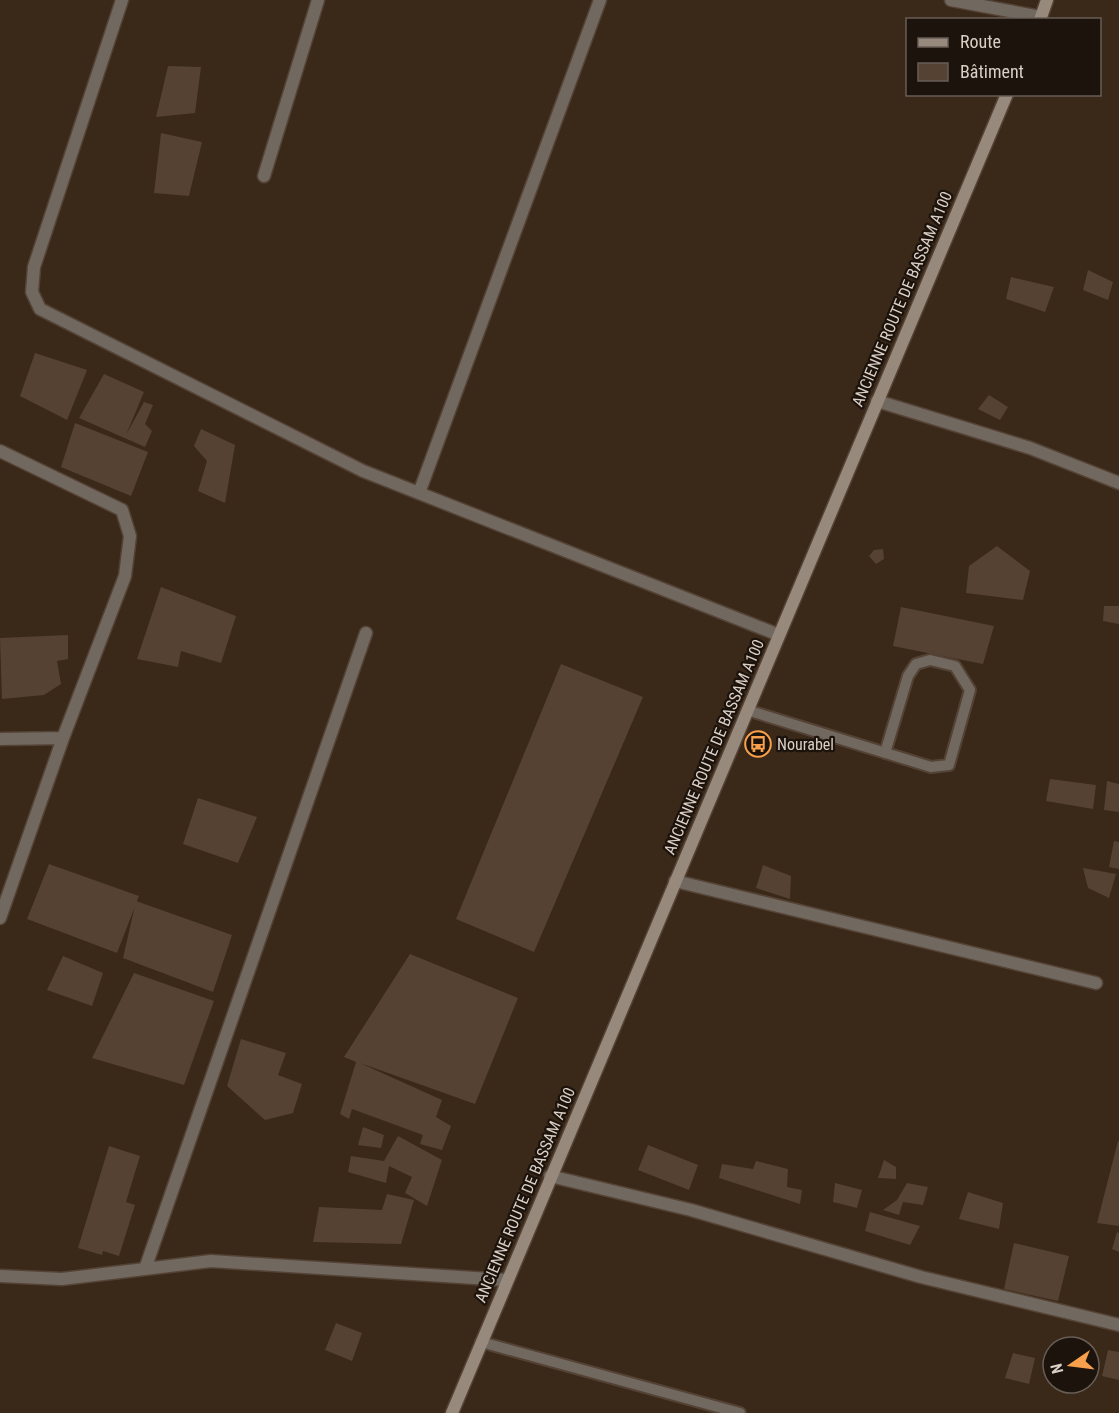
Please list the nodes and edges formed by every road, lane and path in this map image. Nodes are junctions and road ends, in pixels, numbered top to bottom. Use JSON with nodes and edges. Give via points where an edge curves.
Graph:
{"nodes":[{"id":1,"x":122,"y":0,"type":"edge"},
{"id":2,"x":318,"y":0,"type":"edge"},
{"id":3,"x":600,"y":0,"type":"edge"},
{"id":4,"x":951,"y":0,"type":"edge"},
{"id":5,"x":1047,"y":0,"type":"edge"},
{"id":6,"x":1040,"y":18,"type":"edge"},
{"id":7,"x":1006,"y":96,"type":"edge"},
{"id":8,"x":264,"y":176,"type":"dead end"},
{"id":9,"x":877,"y":401,"type":"junction"},
{"id":10,"x":0,"y":451,"type":"edge"},
{"id":11,"x":1119,"y":483,"type":"edge"},
{"id":12,"x":419,"y":493,"type":"junction"},
{"id":13,"x":366,"y":633,"type":"dead end"},
{"id":14,"x":779,"y":635,"type":"junction"},
{"id":15,"x":747,"y":710,"type":"junction"},
{"id":16,"x":63,"y":738,"type":"junction"},
{"id":17,"x":0,"y":739,"type":"edge"},
{"id":18,"x":885,"y":753,"type":"junction"},
{"id":19,"x":675,"y":881,"type":"junction"},
{"id":20,"x":0,"y":918,"type":"edge"},
{"id":21,"x":1096,"y":983,"type":"dead end"},
{"id":22,"x":550,"y":1176,"type":"junction"},
{"id":23,"x":145,"y":1269,"type":"junction"},
{"id":24,"x":0,"y":1276,"type":"edge"},
{"id":25,"x":506,"y":1280,"type":"junction"},
{"id":26,"x":1119,"y":1325,"type":"edge"},
{"id":27,"x":481,"y":1342,"type":"junction"},
{"id":28,"x":452,"y":1413,"type":"edge"},
{"id":29,"x":740,"y":1413,"type":"edge"}],
"edges":[{"from":1,"to":12,"type":"street","via":[[34,267],[32,292],[40,309],[363,471]]},
{"from":2,"to":8,"type":"street"},
{"from":3,"to":12,"type":"street"},
{"from":4,"to":6,"type":"street"},
{"from":5,"to":6,"type":"main road"},
{"from":7,"to":9,"type":"main road","name":"ANCIENNE ROUTE DE BASSAM A100"},
{"from":9,"to":11,"type":"street","via":[[1030,448]]},
{"from":9,"to":14,"type":"main road","name":"ANCIENNE ROUTE DE BASSAM A100"},
{"from":10,"to":16,"type":"street","via":[[122,510],[129,536],[125,576]]},
{"from":12,"to":14,"type":"street"},
{"from":13,"to":23,"type":"street"},
{"from":14,"to":15,"type":"main road","name":"ANCIENNE ROUTE DE BASSAM A100"},
{"from":15,"to":18,"type":"lane"},
{"from":15,"to":19,"type":"main road","name":"ANCIENNE ROUTE DE BASSAM A100"},
{"from":16,"to":17,"type":"street"},
{"from":16,"to":20,"type":"street"},
{"from":18,"to":18,"type":"lane","via":[[931,767],[949,765],[970,690],[956,666],[930,660],[916,664],[908,676]]},
{"from":19,"to":21,"type":"street"},
{"from":19,"to":22,"type":"main road","name":"ANCIENNE ROUTE DE BASSAM A100"},
{"from":22,"to":25,"type":"main road","name":"ANCIENNE ROUTE DE BASSAM A100"},
{"from":22,"to":26,"type":"street"},
{"from":23,"to":24,"type":"street","via":[[62,1279]]},
{"from":23,"to":25,"type":"street","via":[[211,1261]]},
{"from":25,"to":27,"type":"main road","name":"ANCIENNE ROUTE DE BASSAM A100"},
{"from":27,"to":28,"type":"main road","name":"ANCIENNE ROUTE DE BASSAM A100"},
{"from":27,"to":29,"type":"lane"}]}
